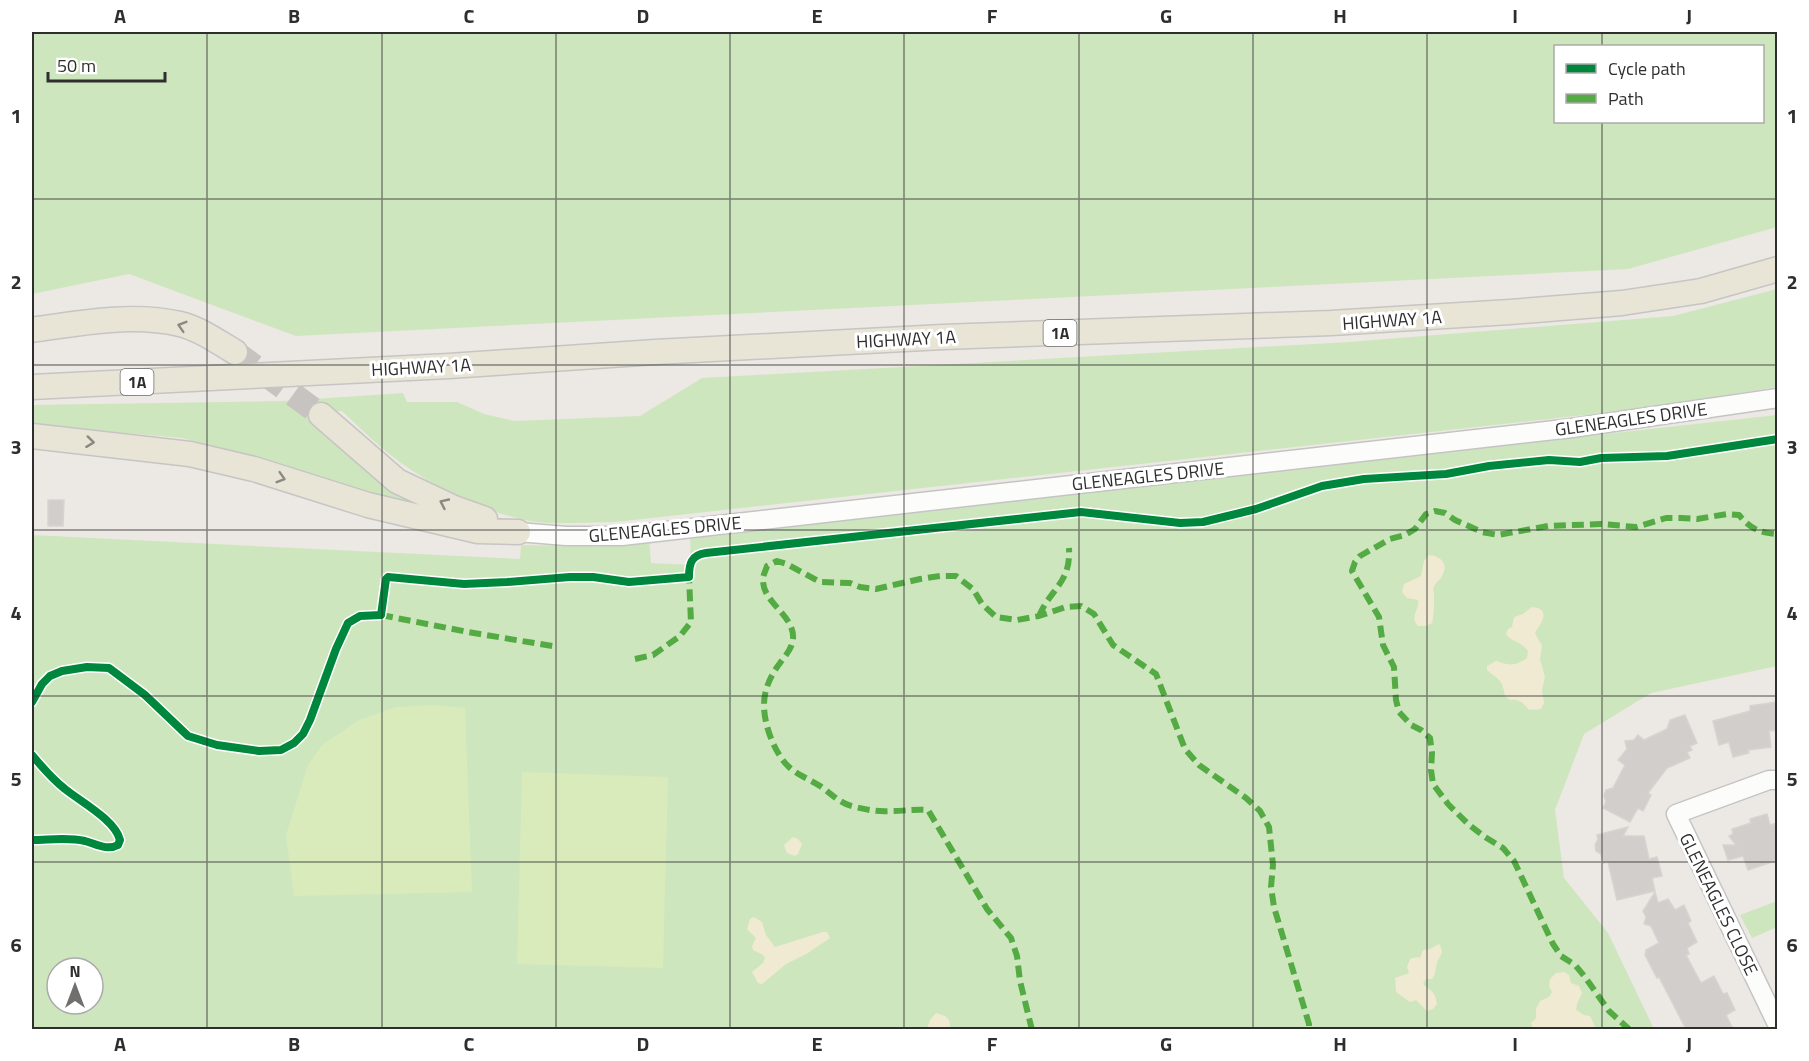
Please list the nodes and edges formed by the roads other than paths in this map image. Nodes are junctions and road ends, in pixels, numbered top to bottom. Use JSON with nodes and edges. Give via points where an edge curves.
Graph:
{"nodes":[{"id":1,"x":1778,"y":269,"type":"edge"},
{"id":2,"x":32,"y":330,"type":"edge"},
{"id":3,"x":235,"y":352,"type":"tunnel mouth"},
{"id":4,"x":32,"y":387,"type":"edge"},
{"id":5,"x":1778,"y":398,"type":"edge"},
{"id":6,"x":321,"y":415,"type":"tunnel mouth"},
{"id":7,"x":32,"y":436,"type":"edge"},
{"id":8,"x":518,"y":532,"type":"junction"},
{"id":9,"x":1778,"y":780,"type":"edge"},
{"id":10,"x":1778,"y":1026,"type":"edge"}],
"edges":[{"from":1,"to":4,"type":"main road","name":"HIGHWAY 1A","number":"1A","via":[[1701,291],[1622,303],[1510,312],[1331,323],[942,337]]},
{"from":3,"to":2,"type":"main road","one_way":true,"via":[[182,325],[148,319],[81,322]]},
{"from":5,"to":8,"type":"street","name":"GLENEAGLES DRIVE","via":[[1572,428],[622,536]]},
{"from":8,"to":6,"type":"main road","one_way":true,"via":[[397,481]]},
{"from":7,"to":8,"type":"main road","one_way":true,"via":[[190,454],[369,505],[478,531]]},
{"from":9,"to":10,"type":"street","name":"GLENEAGLES CLOSE","via":[[1676,814]]}]}
